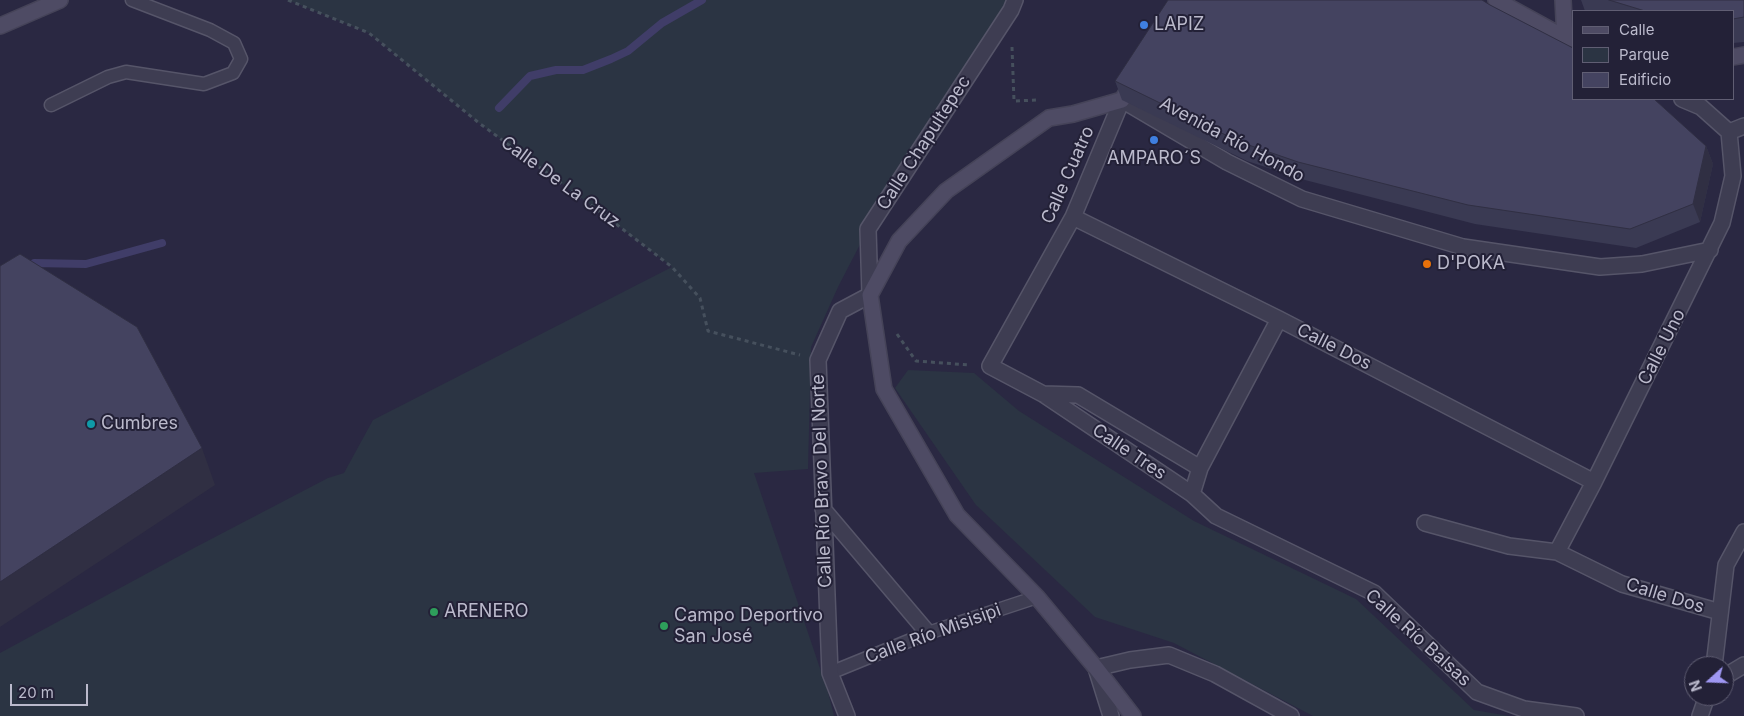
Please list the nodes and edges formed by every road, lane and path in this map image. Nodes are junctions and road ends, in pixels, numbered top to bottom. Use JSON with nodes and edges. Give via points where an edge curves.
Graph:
{"nodes":[{"id":1,"x":60,"y":0,"type":"edge"},
{"id":2,"x":132,"y":0,"type":"edge"},
{"id":3,"x":288,"y":0,"type":"edge"},
{"id":4,"x":1496,"y":0,"type":"edge"},
{"id":5,"x":1563,"y":0,"type":"edge"},
{"id":6,"x":1013,"y":5,"type":"edge"},
{"id":7,"x":2,"y":22,"type":"edge"},
{"id":8,"x":1570,"y":40,"type":"edge"},
{"id":9,"x":1142,"y":67,"type":"edge"},
{"id":10,"x":1047,"y":100,"type":"dead end"},
{"id":11,"x":1122,"y":100,"type":"junction"},
{"id":12,"x":1684,"y":100,"type":"edge"},
{"id":13,"x":51,"y":105,"type":"dead end"},
{"id":14,"x":1744,"y":126,"type":"edge"},
{"id":15,"x":1729,"y":132,"type":"junction"},
{"id":16,"x":1073,"y":217,"type":"junction"},
{"id":17,"x":1710,"y":250,"type":"junction"},
{"id":18,"x":870,"y":295,"type":"junction"},
{"id":19,"x":1279,"y":319,"type":"junction"},
{"id":20,"x":893,"y":328,"type":"dead end"},
{"id":21,"x":818,"y":360,"type":"junction"},
{"id":22,"x":990,"y":366,"type":"junction"},
{"id":23,"x":1043,"y":394,"type":"junction"},
{"id":24,"x":1200,"y":468,"type":"junction"},
{"id":25,"x":1594,"y":482,"type":"junction"},
{"id":26,"x":1192,"y":494,"type":"junction"},
{"id":27,"x":823,"y":509,"type":"junction"},
{"id":28,"x":1425,"y":523,"type":"dead end"},
{"id":29,"x":1744,"y":532,"type":"edge"},
{"id":30,"x":1557,"y":552,"type":"junction"},
{"id":31,"x":1037,"y":597,"type":"junction"},
{"id":32,"x":1720,"y":612,"type":"junction"},
{"id":33,"x":928,"y":633,"type":"junction"},
{"id":34,"x":1715,"y":656,"type":"edge"},
{"id":35,"x":1096,"y":668,"type":"junction"},
{"id":36,"x":830,"y":673,"type":"junction"},
{"id":37,"x":846,"y":716,"type":"edge"},
{"id":38,"x":1111,"y":716,"type":"edge"},
{"id":39,"x":1133,"y":716,"type":"edge"},
{"id":40,"x":1291,"y":716,"type":"edge"},
{"id":41,"x":1576,"y":716,"type":"edge"}],
"edges":[{"from":1,"to":7,"type":"street"},
{"from":2,"to":13,"type":"lane","via":[[210,30],[234,44],[241,59],[233,73],[204,84],[126,72],[108,77]]},
{"from":3,"to":21,"type":"path","name":"Calle De La Cruz","via":[[369,33],[479,123],[672,267],[700,298],[708,331]]},
{"from":4,"to":8,"type":"street"},
{"from":5,"to":8,"type":"street"},
{"from":6,"to":10,"type":"path","via":[[1014,101]]},
{"from":6,"to":18,"type":"street","name":"Calle Chapultepec","via":[[868,229]]},
{"from":9,"to":11,"type":"street","name":"Calle Cuatro"},
{"from":11,"to":16,"type":"street","name":"Calle Cuatro"},
{"from":11,"to":17,"type":"street","name":"Avenida Río Hondo","via":[[1227,162],[1302,199],[1463,247],[1600,267],[1642,264]]},
{"from":11,"to":18,"type":"street","via":[[1049,118],[946,191],[899,241]]},
{"from":12,"to":15,"type":"street","via":[[1701,107]]},
{"from":14,"to":15,"type":"street"},
{"from":15,"to":17,"type":"street","name":"Calle Uno","via":[[1733,176],[1722,223]]},
{"from":16,"to":19,"type":"street","name":"Calle Dos"},
{"from":16,"to":22,"type":"street","name":"Calle Cuatro"},
{"from":17,"to":25,"type":"street","name":"Calle Uno"},
{"from":18,"to":21,"type":"street","name":"Calle Río Bravo Del Norte","via":[[840,311]]},
{"from":18,"to":31,"type":"street","via":[[884,389],[957,515]]},
{"from":19,"to":24,"type":"street"},
{"from":19,"to":25,"type":"street","name":"Calle Dos"},
{"from":20,"to":22,"type":"path","via":[[916,361]]},
{"from":21,"to":27,"type":"street","name":"Calle Río Bravo Del Norte"},
{"from":22,"to":23,"type":"street","name":"Calle Tres"},
{"from":23,"to":24,"type":"street","name":"Calle Tres","via":[[1078,395]]},
{"from":23,"to":26,"type":"street","name":"Calle Tres"},
{"from":24,"to":26,"type":"street"},
{"from":25,"to":30,"type":"street","name":"Calle Uno"},
{"from":26,"to":41,"type":"street","name":"Calle Río Balsas","via":[[1216,516],[1374,593],[1477,692],[1524,709]]},
{"from":27,"to":33,"type":"street"},
{"from":27,"to":36,"type":"street","name":"Calle Río Bravo Del Norte"},
{"from":28,"to":30,"type":"street","name":"Calle Dos","via":[[1509,546]]},
{"from":29,"to":32,"type":"street","via":[[1726,565]]},
{"from":30,"to":32,"type":"street","name":"Calle Dos","via":[[1622,584]]},
{"from":31,"to":33,"type":"lane","name":"Calle Río Misisipi"},
{"from":31,"to":35,"type":"street"},
{"from":32,"to":34,"type":"street"},
{"from":33,"to":36,"type":"lane","name":"Calle Río Misisipi"},
{"from":35,"to":38,"type":"street"},
{"from":35,"to":39,"type":"street"},
{"from":35,"to":40,"type":"street","via":[[1169,656],[1215,674]]},
{"from":36,"to":37,"type":"street","name":"Calle Río Bravo Del Norte"}]}
